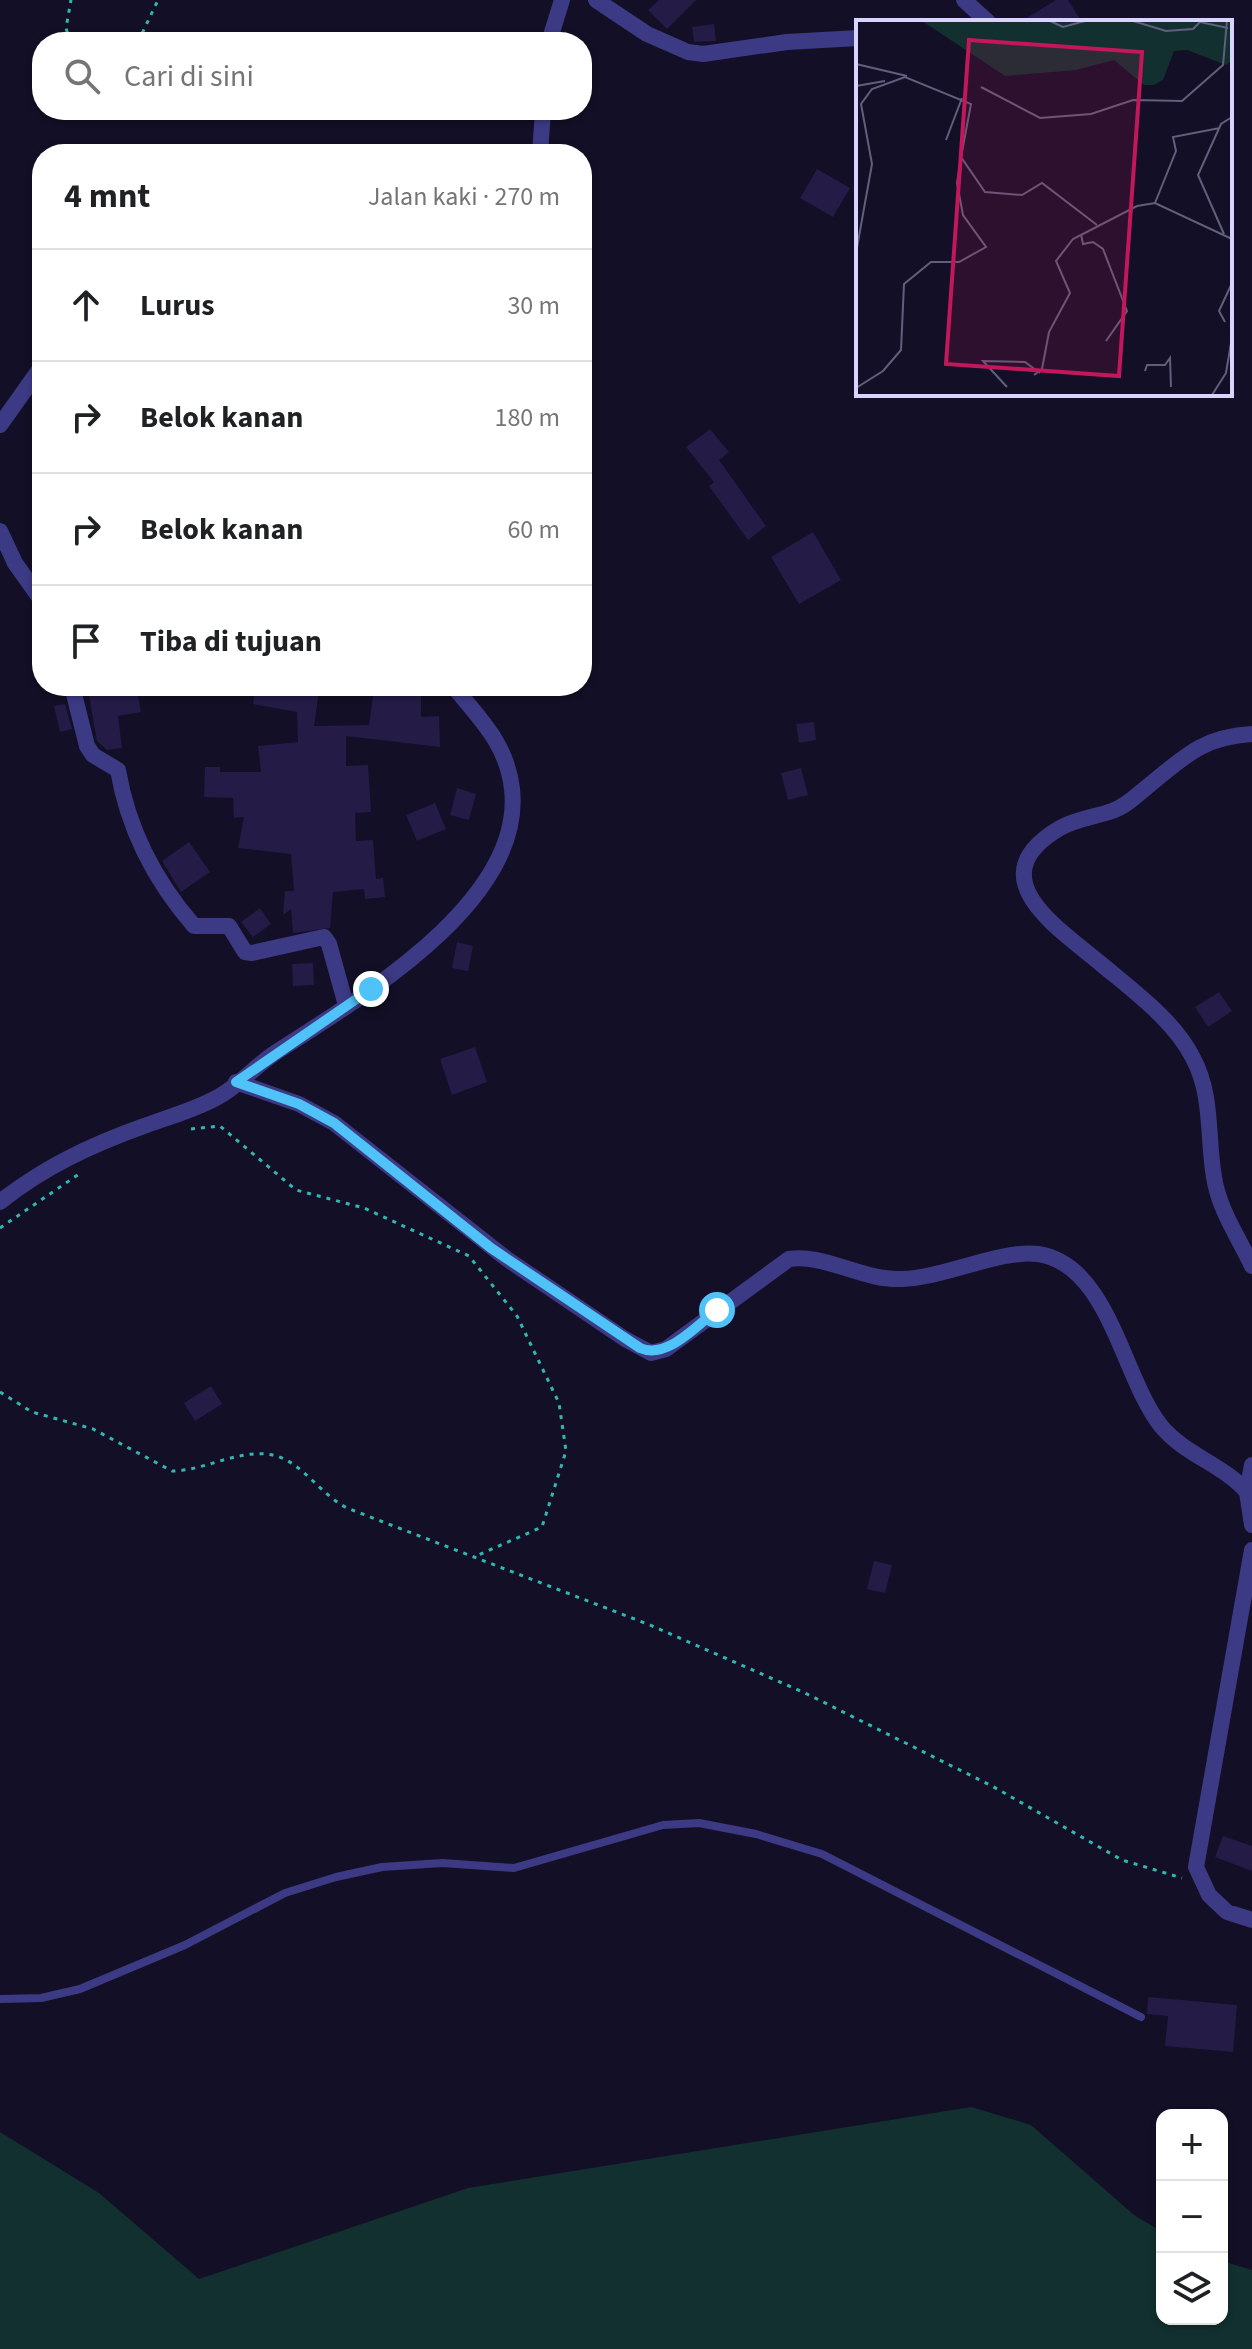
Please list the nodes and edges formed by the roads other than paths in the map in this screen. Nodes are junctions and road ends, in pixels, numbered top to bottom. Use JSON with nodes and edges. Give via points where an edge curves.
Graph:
{"nodes":[{"id":1,"x":562,"y":0,"type":"edge"},
{"id":2,"x":596,"y":0,"type":"edge"},
{"id":3,"x":964,"y":0,"type":"edge"},
{"id":4,"x":986,"y":20,"type":"edge"},
{"id":5,"x":552,"y":32,"type":"edge"},
{"id":6,"x":856,"y":38,"type":"edge"},
{"id":7,"x":542,"y":120,"type":"edge"},
{"id":8,"x":541,"y":144,"type":"edge"},
{"id":9,"x":32,"y":380,"type":"edge"},
{"id":10,"x":0,"y":425,"type":"edge"},
{"id":11,"x":0,"y":531,"type":"edge"},
{"id":12,"x":32,"y":587,"type":"edge"},
{"id":13,"x":74,"y":696,"type":"edge"},
{"id":14,"x":461,"y":696,"type":"edge"},
{"id":15,"x":1252,"y":734,"type":"edge"},
{"id":16,"x":346,"y":1005,"type":"junction"},
{"id":17,"x":236,"y":1082,"type":"junction"},
{"id":18,"x":0,"y":1202,"type":"edge"},
{"id":19,"x":1252,"y":1266,"type":"edge"},
{"id":20,"x":1252,"y":1465,"type":"edge"},
{"id":21,"x":1247,"y":1492,"type":"junction"},
{"id":22,"x":1252,"y":1525,"type":"edge"},
{"id":23,"x":1252,"y":1550,"type":"edge"},
{"id":24,"x":1252,"y":1920,"type":"edge"},
{"id":25,"x":0,"y":1999,"type":"edge"},
{"id":26,"x":1141,"y":2017,"type":"dead end"}],
"edges":[{"from":1,"to":5,"type":"street"},
{"from":2,"to":6,"type":"street","via":[[647,34],[688,52]]},
{"from":3,"to":4,"type":"street"},
{"from":7,"to":8,"type":"street"},
{"from":9,"to":10,"type":"street"},
{"from":11,"to":12,"type":"street"},
{"from":13,"to":16,"type":"street","via":[[87,746],[118,770],[131,826],[194,926],[229,926],[245,952],[252,953],[324,937]]},
{"from":14,"to":16,"type":"street","via":[[503,753],[513,799],[503,848],[478,889],[426,948]]},
{"from":15,"to":19,"type":"street","via":[[1199,745],[1117,810],[1052,833],[1026,858],[1024,868],[1030,899],[1044,918],[1149,1005],[1194,1059],[1206,1098],[1217,1193]]},
{"from":16,"to":17,"type":"street"},
{"from":17,"to":18,"type":"street","via":[[209,1101],[64,1159]]},
{"from":17,"to":21,"type":"street","via":[[299,1104],[334,1123],[507,1259],[651,1353],[666,1349],[789,1259],[810,1259],[888,1280],[1035,1253],[1050,1257],[1097,1297],[1162,1426]]},
{"from":20,"to":21,"type":"street"},
{"from":21,"to":22,"type":"street"},
{"from":23,"to":24,"type":"street","via":[[1196,1867],[1201,1883],[1227,1912]]},
{"from":25,"to":26,"type":"lane","via":[[41,1998],[80,1989],[185,1945],[285,1893],[336,1877],[442,1863],[514,1868],[663,1825],[699,1823],[822,1854]]}]}
